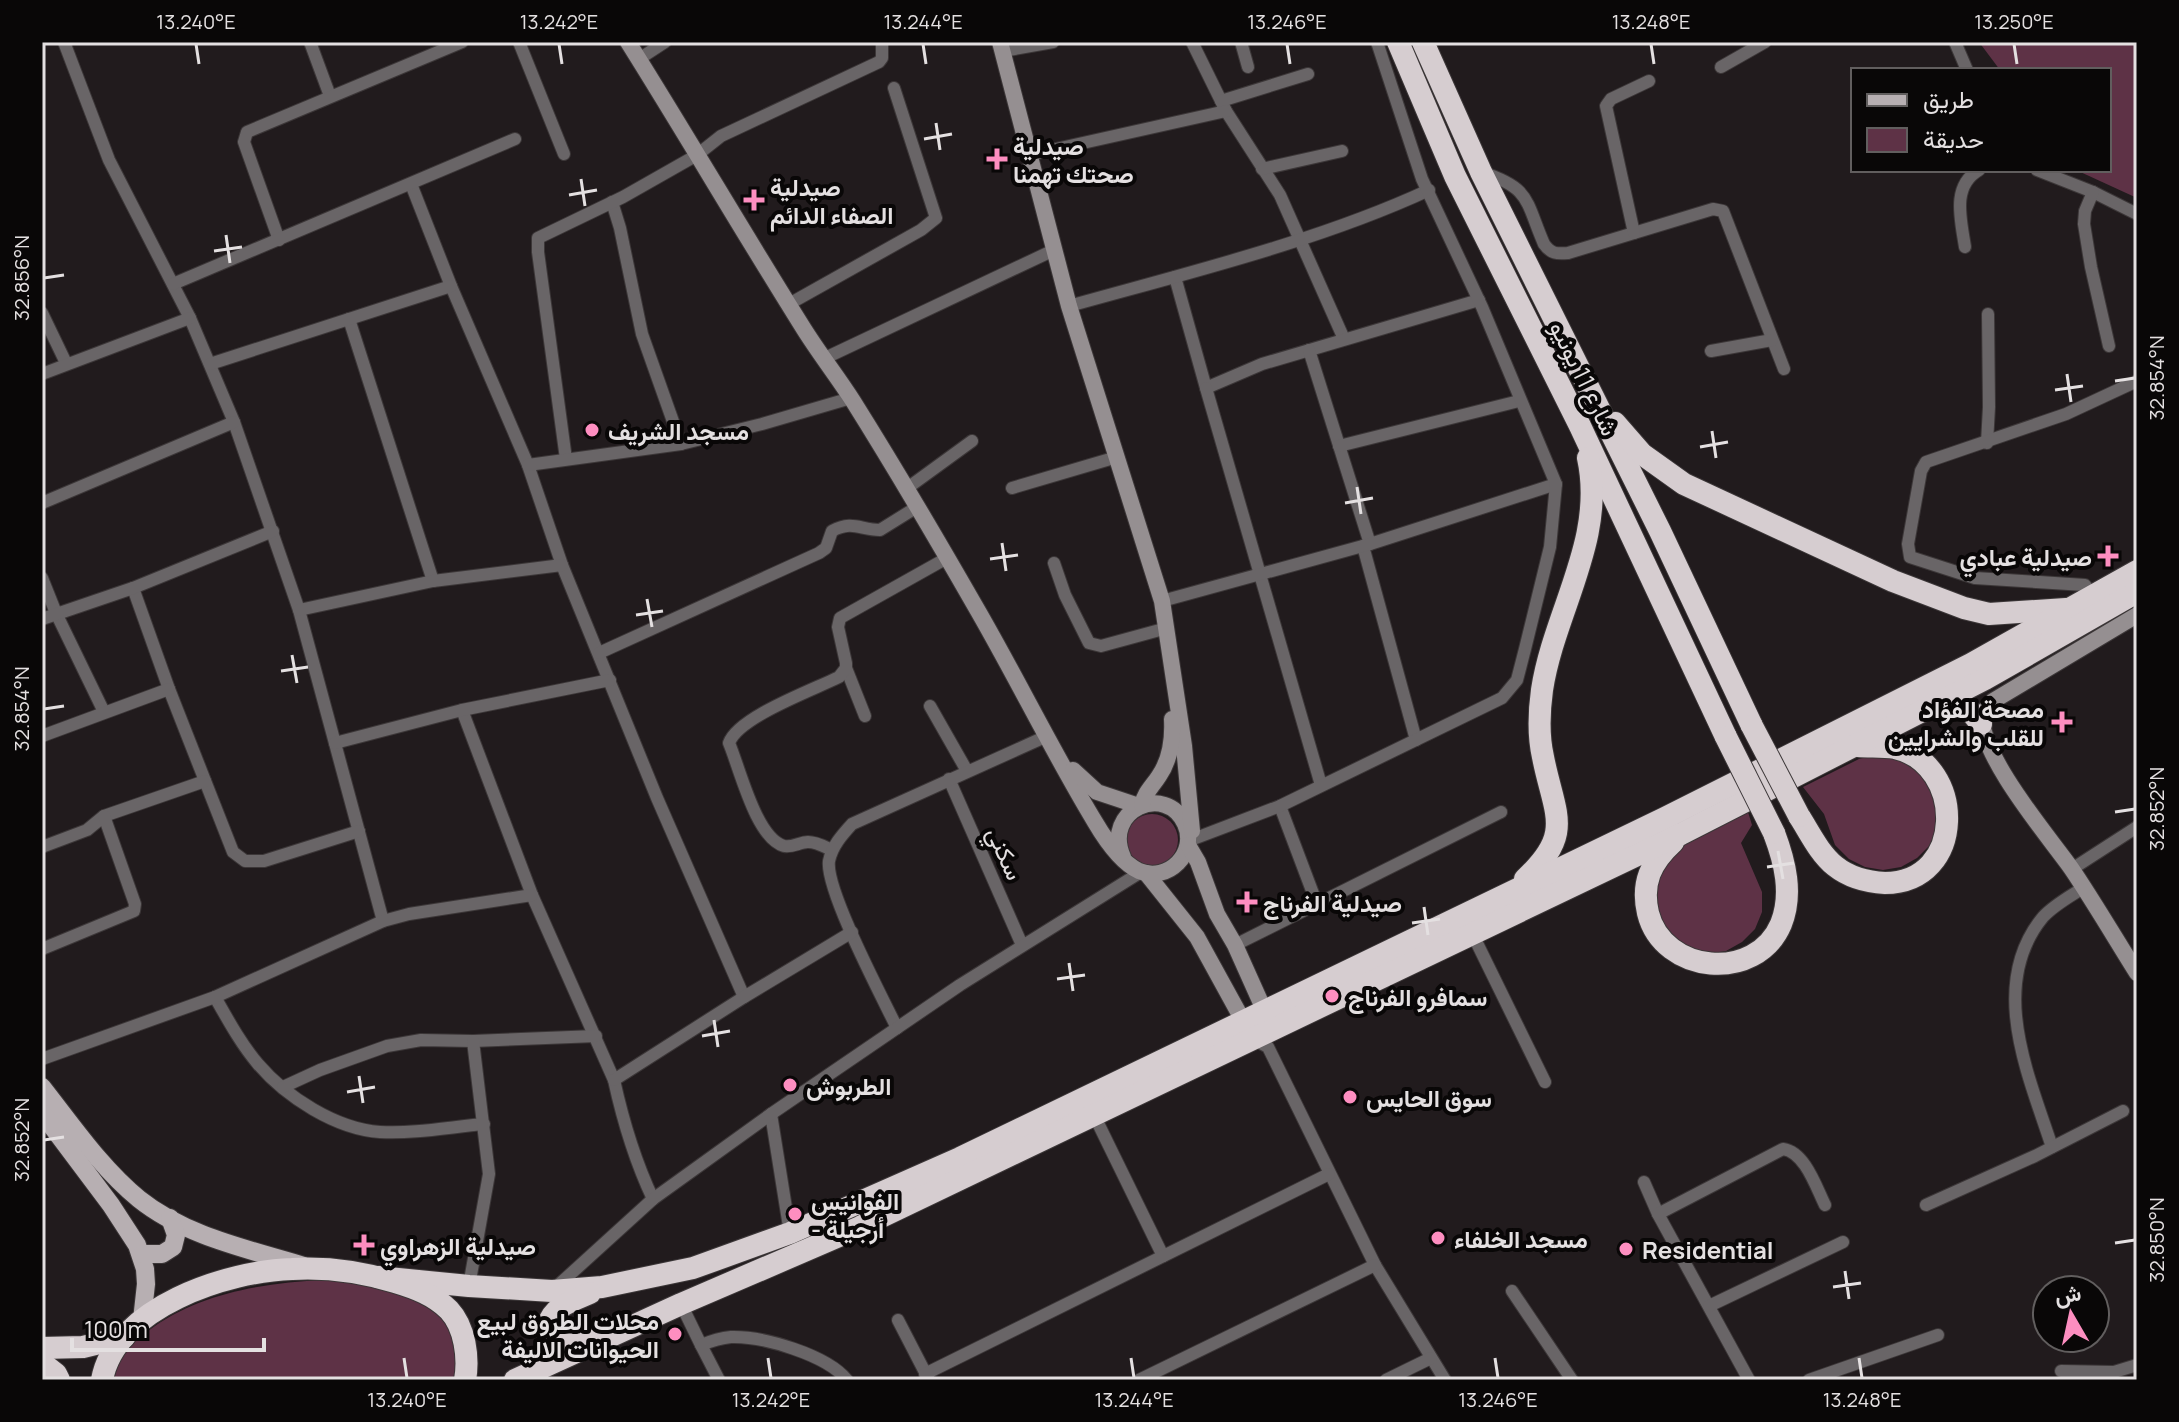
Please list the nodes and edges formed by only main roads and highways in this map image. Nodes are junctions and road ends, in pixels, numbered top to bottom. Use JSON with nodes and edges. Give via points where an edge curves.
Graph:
{"nodes":[{"id":1,"x":628,"y":42,"type":"edge"},
{"id":2,"x":1398,"y":42,"type":"edge"},
{"id":3,"x":1423,"y":42,"type":"edge"},
{"id":4,"x":1001,"y":47,"type":"edge"},
{"id":5,"x":1591,"y":392,"type":"junction"},
{"id":6,"x":1565,"y":395,"type":"junction"},
{"id":7,"x":1580,"y":426,"type":"junction"},
{"id":8,"x":2137,"y":571,"type":"edge"},
{"id":9,"x":2137,"y":592,"type":"edge"},
{"id":10,"x":2071,"y":608,"type":"junction"},
{"id":11,"x":2137,"y":615,"type":"edge"},
{"id":12,"x":1172,"y":666,"type":"junction"},
{"id":13,"x":1949,"y":698,"type":"junction"},
{"id":14,"x":1981,"y":724,"type":"junction"},
{"id":15,"x":1051,"y":743,"type":"junction"},
{"id":16,"x":1857,"y":746,"type":"junction"},
{"id":17,"x":1141,"y":805,"type":"junction"},
{"id":18,"x":1681,"y":834,"type":"junction"},
{"id":19,"x":1188,"y":840,"type":"junction"},
{"id":20,"x":1123,"y":857,"type":"junction"},
{"id":21,"x":1144,"y":872,"type":"junction"},
{"id":22,"x":1511,"y":891,"type":"junction"},
{"id":23,"x":2137,"y":973,"type":"edge"},
{"id":24,"x":1260,"y":1030,"type":"junction"},
{"id":25,"x":42,"y":1087,"type":"edge"},
{"id":26,"x":42,"y":1113,"type":"edge"},
{"id":27,"x":170,"y":1218,"type":"junction"},
{"id":28,"x":142,"y":1254,"type":"junction"},
{"id":29,"x":314,"y":1269,"type":"junction"},
{"id":30,"x":378,"y":1277,"type":"junction"},
{"id":31,"x":602,"y":1287,"type":"junction"},
{"id":32,"x":142,"y":1320,"type":"junction"},
{"id":33,"x":621,"y":1331,"type":"junction"},
{"id":34,"x":124,"y":1337,"type":"junction"},
{"id":35,"x":42,"y":1348,"type":"edge"},
{"id":36,"x":42,"y":1363,"type":"edge"},
{"id":37,"x":59,"y":1380,"type":"edge"},
{"id":38,"x":102,"y":1380,"type":"edge"},
{"id":39,"x":465,"y":1380,"type":"edge"},
{"id":40,"x":515,"y":1380,"type":"edge"}],
"edges":[{"from":1,"to":15,"type":"main road","via":[[917,507]]},
{"from":2,"to":6,"type":"highway","name":"شارع 11 يونيو","via":[[1455,176]]},
{"from":3,"to":5,"type":"highway","name":"شارع 11 يونيو"},
{"from":4,"to":12,"type":"main road","via":[[1069,306],[1162,601]]},
{"from":5,"to":6,"type":"highway"},
{"from":5,"to":10,"type":"highway","via":[[1642,454],[1684,484],[1893,581],[1989,614]]},
{"from":5,"to":16,"type":"highway","name":"شارع 11 يونيو","bridge":true,"via":[[1752,726],[1819,849],[1849,876],[1868,882],[1893,883],[1915,876],[1931,866],[1943,847],[1946,805],[1936,776],[1896,748]]},
{"from":6,"to":7,"type":"highway","name":"شارع 11 يونيو"},
{"from":7,"to":18,"type":"highway","name":"شارع 11 يونيو","bridge":true,"via":[[1774,833],[1786,869],[1786,898],[1782,922],[1764,946],[1718,965],[1682,957],[1664,943],[1650,921],[1645,892],[1650,868]]},
{"from":7,"to":22,"type":"highway","via":[[1591,475],[1592,511],[1582,560],[1551,650],[1539,725],[1558,831],[1551,850]]},
{"from":8,"to":10,"type":"highway"},
{"from":9,"to":13,"type":"highway"},
{"from":10,"to":22,"type":"highway","via":[[1971,664]]},
{"from":11,"to":14,"type":"main road","via":[[1993,701],[1981,715]]},
{"from":12,"to":17,"type":"main road","via":[[1171,744]]},
{"from":12,"to":19,"type":"main road","via":[[1193,824]]},
{"from":13,"to":14,"type":"highway","via":[[1968,708]]},
{"from":13,"to":16,"type":"highway"},
{"from":14,"to":23,"type":"main road","via":[[2001,768]]},
{"from":15,"to":17,"type":"main road","via":[[1097,792]]},
{"from":15,"to":20,"type":"main road","via":[[1099,829]]},
{"from":16,"to":18,"type":"highway"},
{"from":17,"to":19,"type":"main road","via":[[1172,809]]},
{"from":17,"to":20,"type":"main road","via":[[1119,828]]},
{"from":18,"to":24,"type":"highway"},
{"from":19,"to":21,"type":"main road","via":[[1173,868]]},
{"from":19,"to":24,"type":"main road","via":[[1235,945]]},
{"from":20,"to":21,"type":"main road"},
{"from":21,"to":24,"type":"main road","via":[[1197,937]]},
{"from":22,"to":24,"type":"highway"},
{"from":24,"to":31,"type":"highway","via":[[790,1233],[693,1268]]},
{"from":24,"to":33,"type":"highway","via":[[860,1227]]},
{"from":25,"to":27,"type":"main road","via":[[117,1179]]},
{"from":26,"to":28,"type":"main road"},
{"from":27,"to":28,"type":"main road","via":[[176,1235],[173,1247],[162,1254]]},
{"from":27,"to":29,"type":"main road","via":[[237,1246]]},
{"from":28,"to":32,"type":"main road"},
{"from":29,"to":30,"type":"highway"},
{"from":29,"to":32,"type":"highway","via":[[236,1277],[179,1297]]},
{"from":30,"to":31,"type":"highway","via":[[552,1291]]},
{"from":30,"to":39,"type":"highway","via":[[429,1294],[451,1312],[464,1342]]},
{"from":31,"to":33,"type":"highway","via":[[555,1312],[548,1332],[558,1343],[570,1343]]},
{"from":32,"to":34,"type":"highway"},
{"from":33,"to":40,"type":"highway"},
{"from":34,"to":35,"type":"highway","via":[[83,1347]]},
{"from":34,"to":38,"type":"highway"},
{"from":36,"to":37,"type":"highway"}]}
